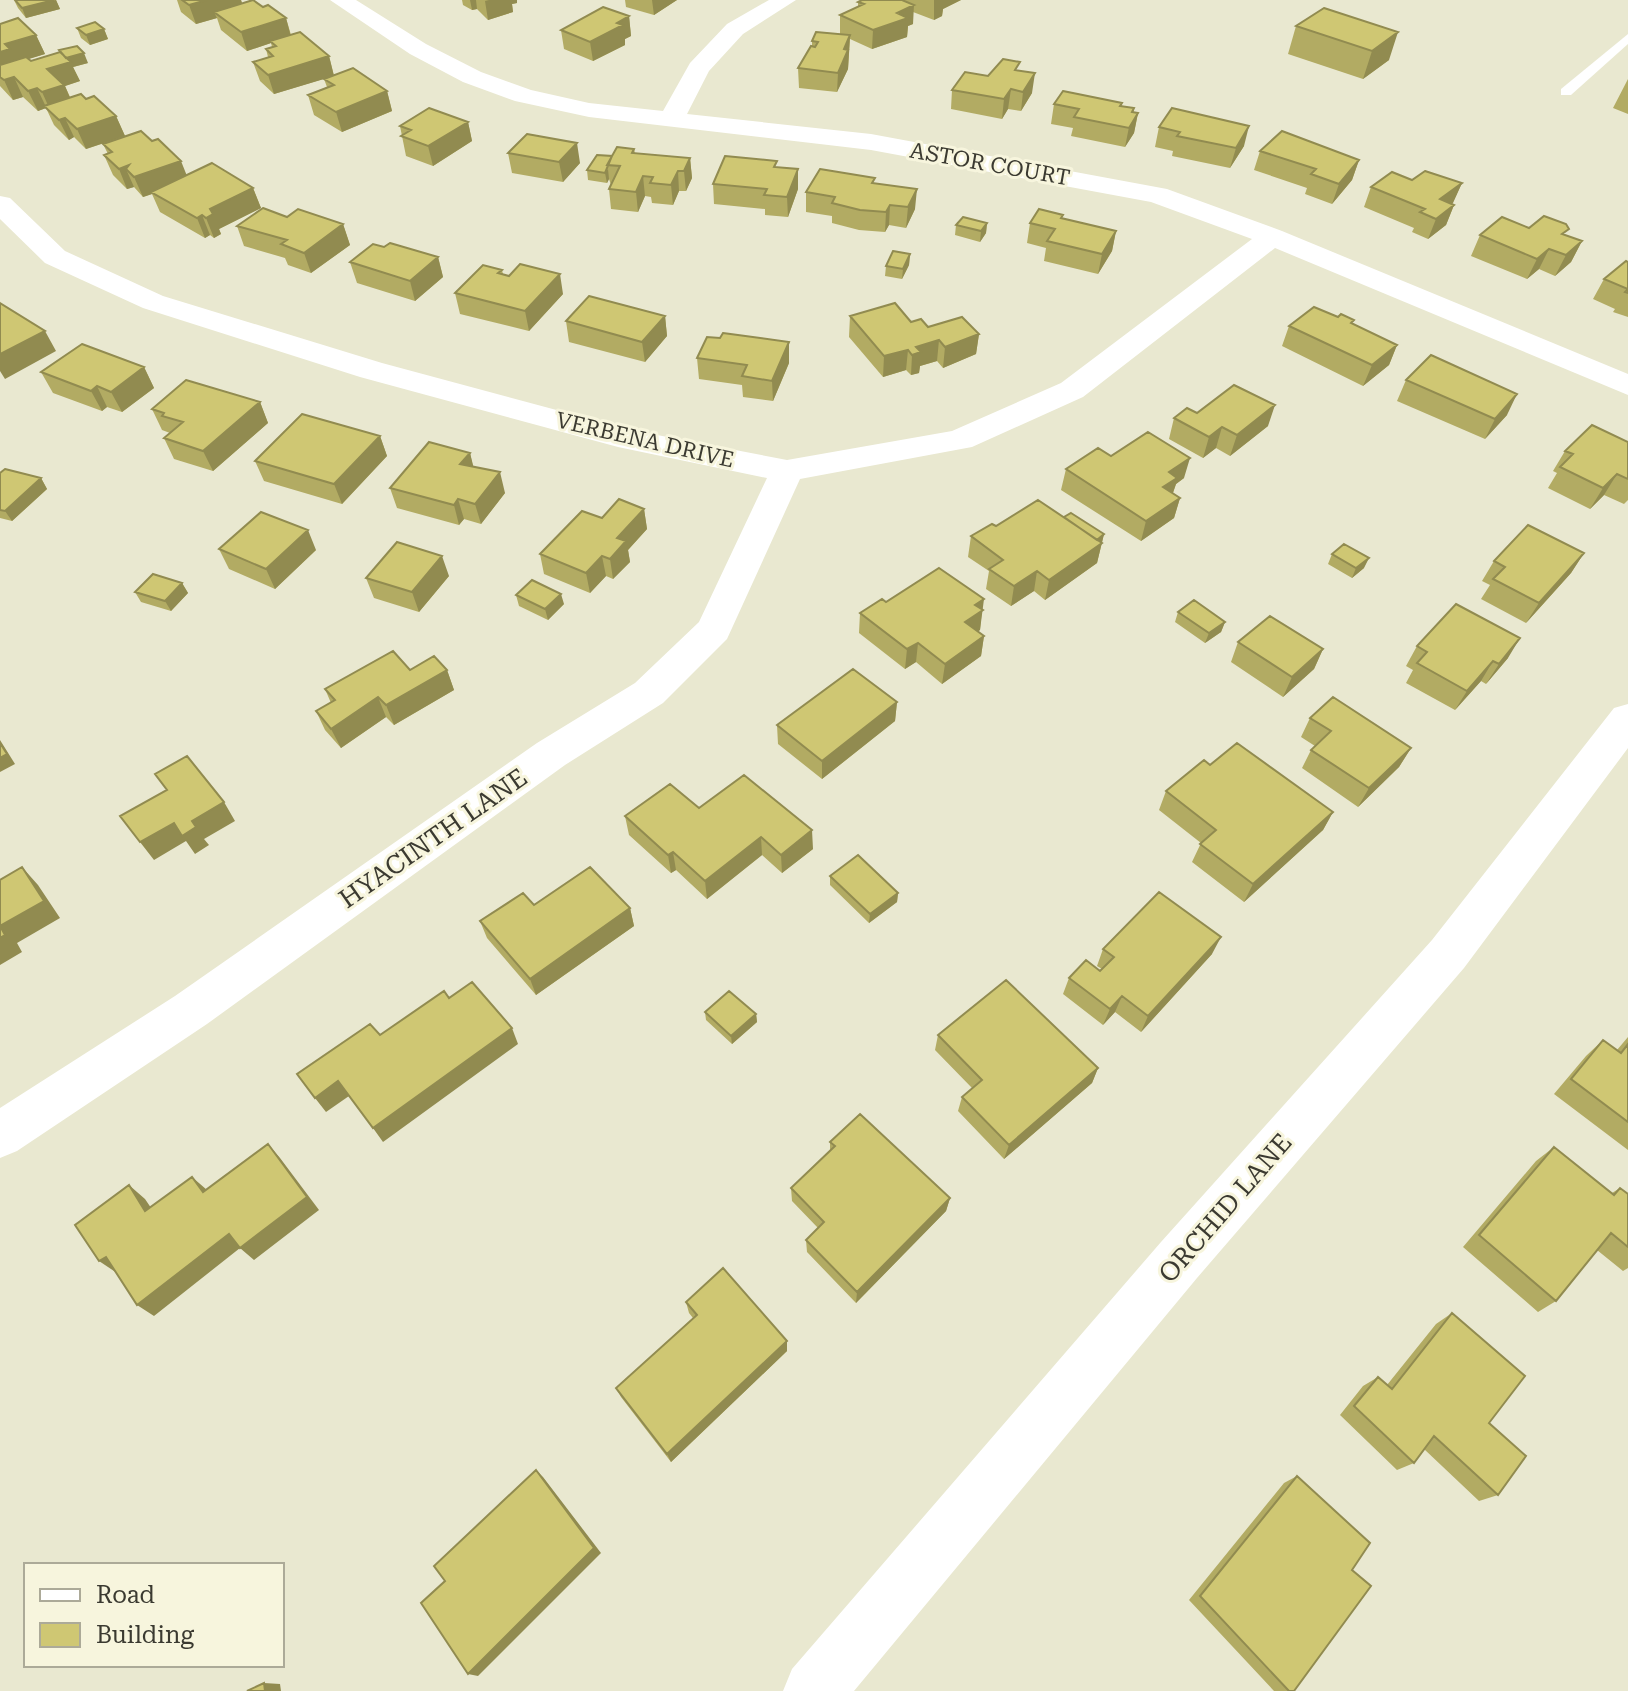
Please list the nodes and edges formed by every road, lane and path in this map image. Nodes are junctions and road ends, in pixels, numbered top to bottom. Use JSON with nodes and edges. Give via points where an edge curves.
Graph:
{"nodes":[{"id":1,"x":341,"y":0,"type":"edge"},
{"id":2,"x":785,"y":0,"type":"edge"},
{"id":3,"x":1628,"y":38,"type":"edge"},
{"id":4,"x":1566,"y":92,"type":"dead end"},
{"id":5,"x":671,"y":120,"type":"junction"},
{"id":6,"x":0,"y":204,"type":"edge"},
{"id":7,"x":1272,"y":237,"type":"junction"},
{"id":8,"x":1628,"y":385,"type":"edge"},
{"id":9,"x":787,"y":471,"type":"junction"},
{"id":10,"x":1628,"y":719,"type":"edge"},
{"id":11,"x":0,"y":1135,"type":"edge"},
{"id":12,"x":814,"y":1691,"type":"edge"}],
"edges":[{"from":1,"to":5,"type":"street","name":"ASTOR COURT","via":[[431,56],[524,96]]},
{"from":2,"to":5,"type":"street","via":[[735,29],[698,68]]},
{"from":3,"to":4,"type":"lane"},
{"from":5,"to":7,"type":"street","name":"ASTOR COURT","via":[[871,142],[1157,195]]},
{"from":6,"to":9,"type":"street","name":"VERBENA DRIVE","via":[[55,257],[153,302],[371,370],[630,440]]},
{"from":7,"to":8,"type":"street","name":"ASTOR COURT"},
{"from":7,"to":9,"type":"street","name":"VERBENA DRIVE","via":[[1072,390],[960,440]]},
{"from":9,"to":11,"type":"street","name":"HYACINTH LANE","via":[[714,630],[649,693],[551,754],[191,1010]]},
{"from":10,"to":12,"type":"street","name":"ORCHID LANE","via":[[1448,954],[1168,1272]]}]}
